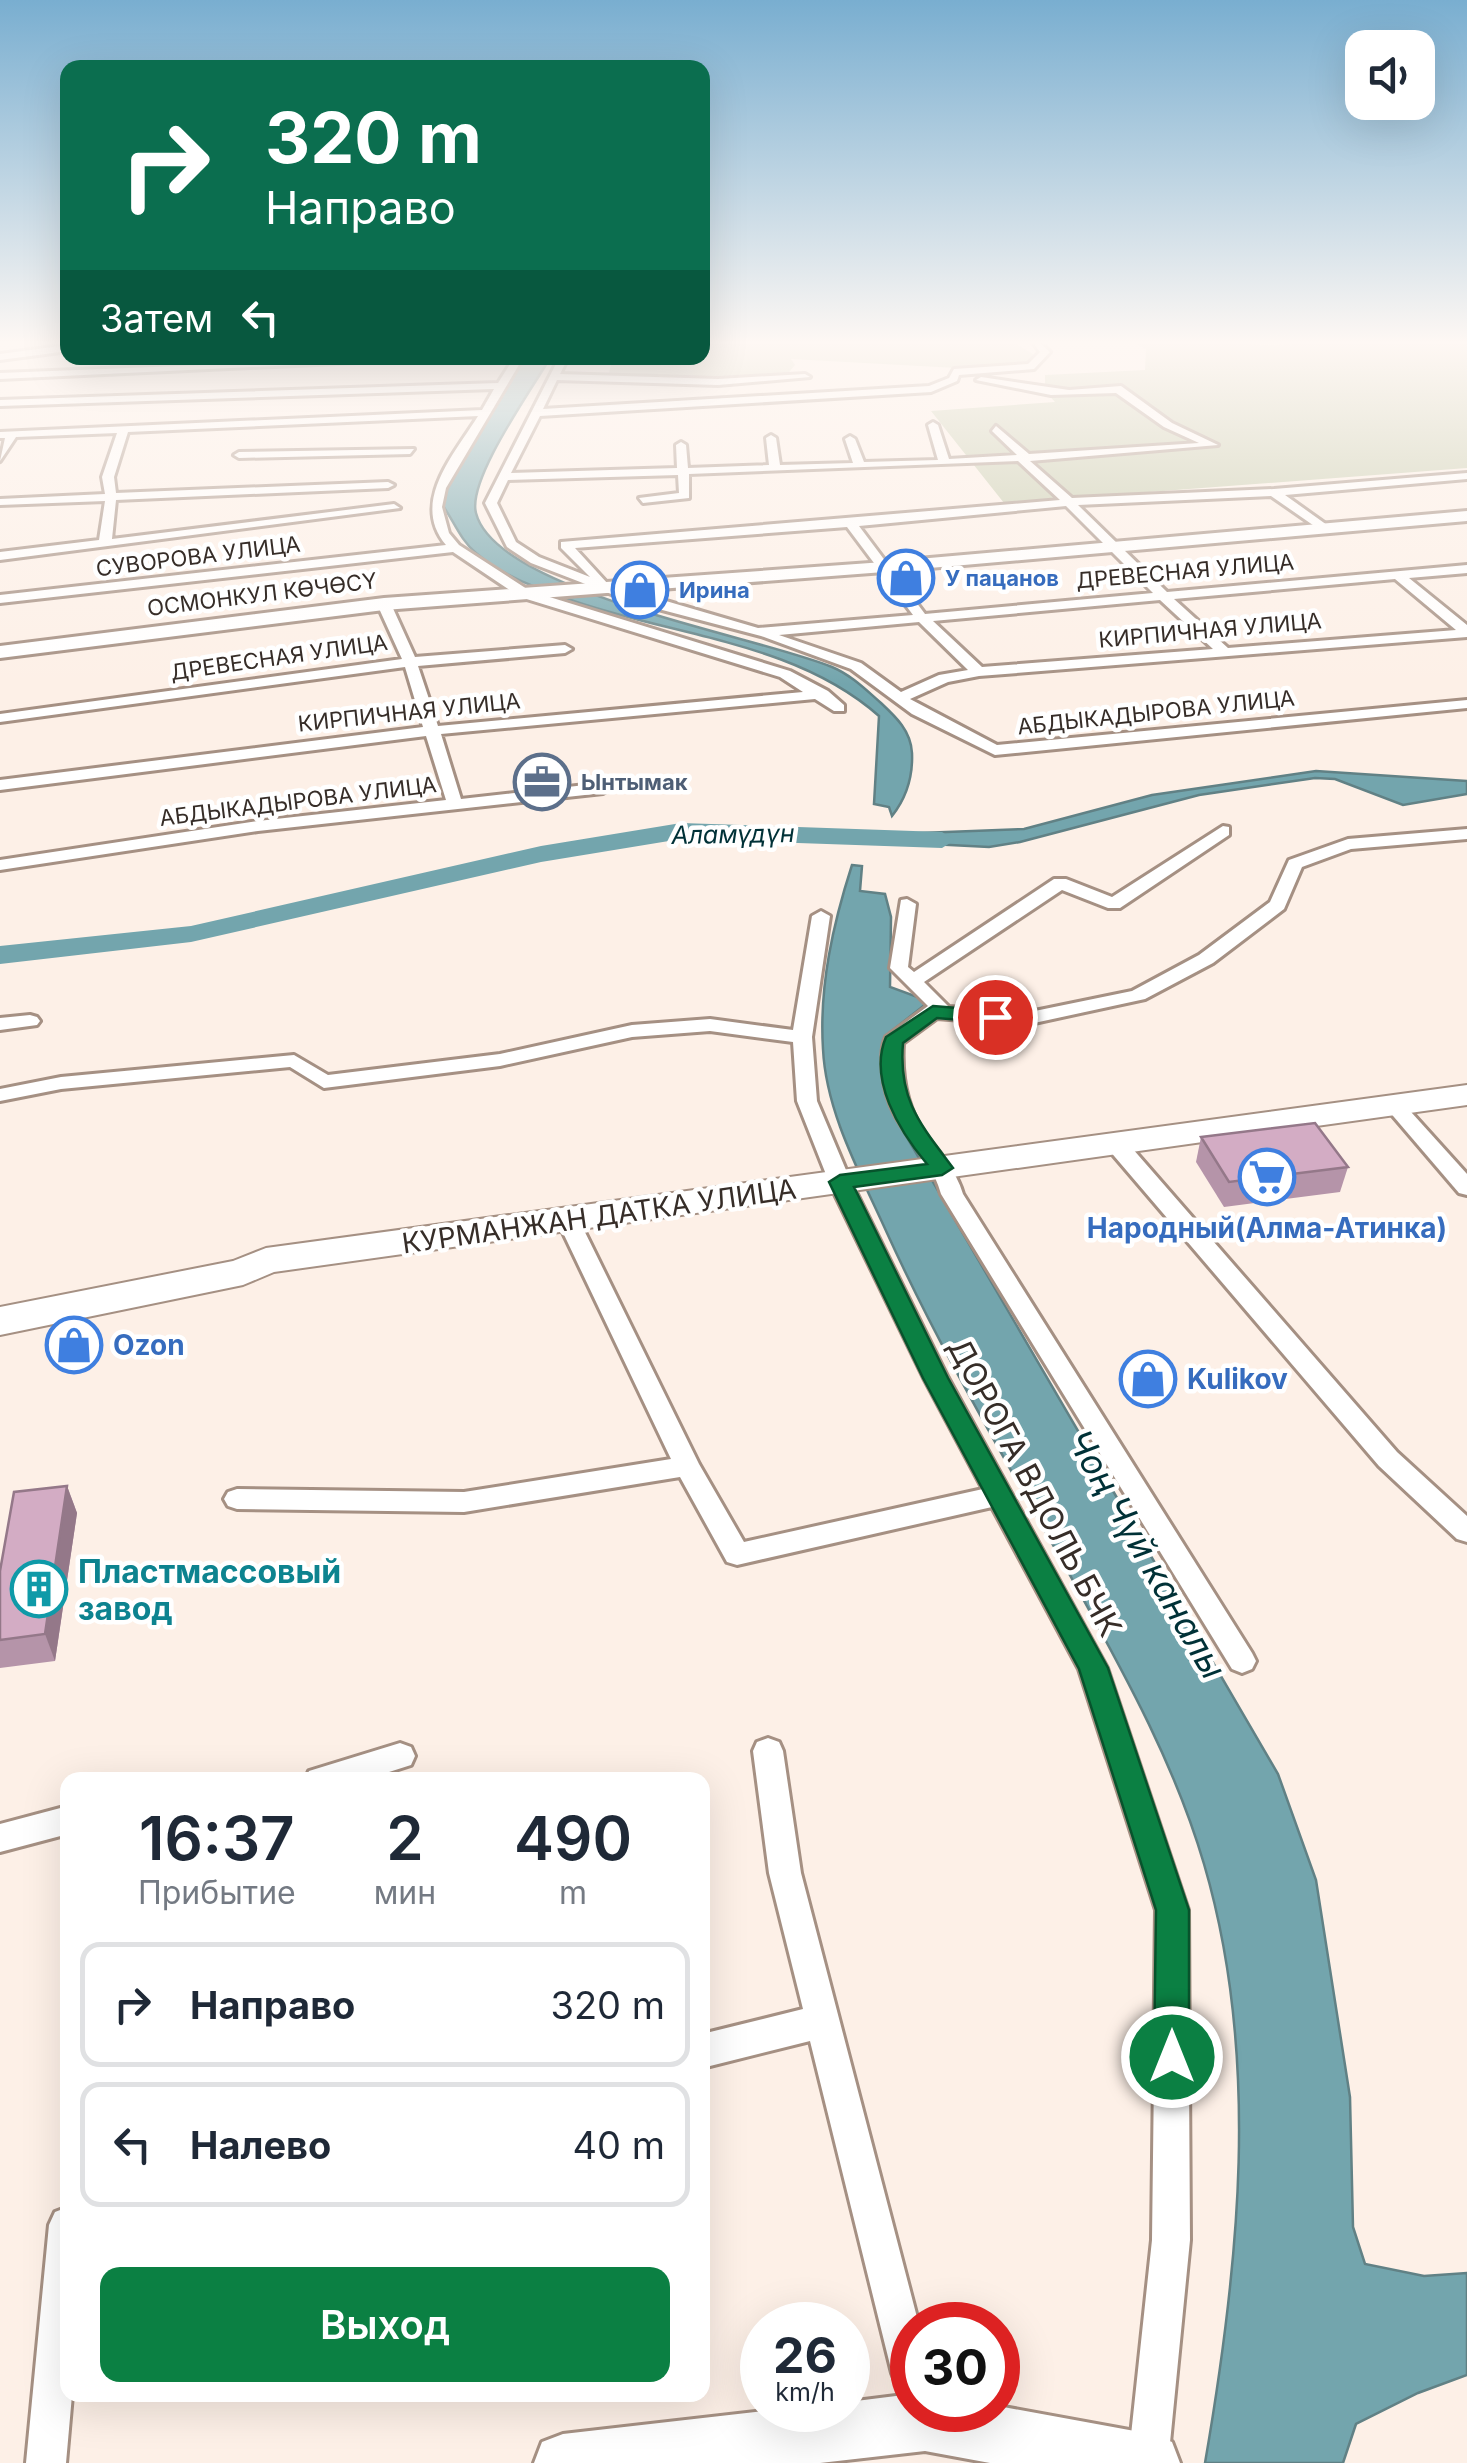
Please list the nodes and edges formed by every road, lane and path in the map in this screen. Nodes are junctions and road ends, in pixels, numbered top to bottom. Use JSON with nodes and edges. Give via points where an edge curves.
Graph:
{"nodes":[{"id":1,"x":115,"y":455,"type":"edge"},
{"id":2,"x":275,"y":455,"type":"edge"},
{"id":3,"x":460,"y":455,"type":"edge"},
{"id":4,"x":514,"y":455,"type":"edge"},
{"id":5,"x":682,"y":455,"type":"edge"},
{"id":6,"x":774,"y":455,"type":"edge"},
{"id":7,"x":856,"y":455,"type":"edge"},
{"id":8,"x":943,"y":455,"type":"edge"},
{"id":9,"x":1021,"y":455,"type":"edge"},
{"id":10,"x":1068,"y":455,"type":"edge"},
{"id":11,"x":239,"y":456,"type":"joint"},
{"id":12,"x":1024,"y":458,"type":"junction"},
{"id":13,"x":945,"y":463,"type":"junction"},
{"id":14,"x":860,"y":466,"type":"junction"},
{"id":15,"x":776,"y":468,"type":"junction"},
{"id":16,"x":685,"y":472,"type":"junction"},
{"id":17,"x":1467,"y":476,"type":"edge"},
{"id":18,"x":504,"y":477,"type":"junction"},
{"id":19,"x":388,"y":485,"type":"dead end"},
{"id":20,"x":234,"y":490,"type":"junction"},
{"id":21,"x":1274,"y":492,"type":"junction"},
{"id":22,"x":111,"y":497,"type":"junction"},
{"id":23,"x":643,"y":500,"type":"dead end"},
{"id":24,"x":0,"y":502,"type":"edge"},
{"id":25,"x":1074,"y":504,"type":"junction"},
{"id":26,"x":394,"y":508,"type":"dead end"},
{"id":27,"x":1467,"y":516,"type":"edge"},
{"id":28,"x":851,"y":524,"type":"junction"},
{"id":29,"x":1323,"y":528,"type":"junction"},
{"id":30,"x":105,"y":543,"type":"junction"},
{"id":31,"x":1110,"y":546,"type":"junction"},
{"id":32,"x":455,"y":548,"type":"junction"},
{"id":33,"x":0,"y":556,"type":"edge"},
{"id":34,"x":884,"y":567,"type":"junction"},
{"id":35,"x":1467,"y":569,"type":"edge"},
{"id":36,"x":1398,"y":575,"type":"junction"},
{"id":37,"x":604,"y":588,"type":"junction"},
{"id":38,"x":528,"y":593,"type":"junction"},
{"id":39,"x":1158,"y":596,"type":"junction"},
{"id":40,"x":0,"y":600,"type":"edge"},
{"id":41,"x":384,"y":604,"type":"junction"},
{"id":42,"x":921,"y":618,"type":"junction"},
{"id":43,"x":758,"y":632,"type":"junction"},
{"id":44,"x":1467,"y":632,"type":"edge"},
{"id":45,"x":565,"y":650,"type":"dead end"},
{"id":46,"x":1222,"y":651,"type":"junction"},
{"id":47,"x":0,"y":652,"type":"edge"},
{"id":48,"x":410,"y":662,"type":"junction"},
{"id":49,"x":980,"y":672,"type":"junction"},
{"id":50,"x":824,"y":694,"type":"junction"},
{"id":51,"x":901,"y":698,"type":"junction"},
{"id":52,"x":1467,"y":704,"type":"edge"},
{"id":53,"x":839,"y":708,"type":"dead end"},
{"id":54,"x":0,"y":718,"type":"edge"},
{"id":55,"x":430,"y":731,"type":"junction"},
{"id":56,"x":0,"y":786,"type":"edge"},
{"id":57,"x":603,"y":788,"type":"dead end"},
{"id":58,"x":455,"y":804,"type":"junction"},
{"id":59,"x":1223,"y":831,"type":"dead end"},
{"id":60,"x":1467,"y":834,"type":"edge"},
{"id":61,"x":0,"y":864,"type":"edge"},
{"id":62,"x":907,"y":904,"type":"dead end"},
{"id":63,"x":821,"y":916,"type":"dead end"},
{"id":64,"x":914,"y":981,"type":"junction"},
{"id":65,"x":933,"y":1012,"type":"junction"},
{"id":66,"x":30,"y":1020,"type":"dead end"},
{"id":67,"x":0,"y":1024,"type":"edge"},
{"id":68,"x":802,"y":1036,"type":"junction"},
{"id":69,"x":0,"y":1095,"type":"edge"},
{"id":70,"x":1467,"y":1095,"type":"edge"},
{"id":71,"x":1395,"y":1106,"type":"junction"},
{"id":72,"x":1117,"y":1145,"type":"junction"},
{"id":73,"x":939,"y":1169,"type":"junction"},
{"id":74,"x":844,"y":1182,"type":"junction"},
{"id":75,"x":1467,"y":1188,"type":"edge"},
{"id":76,"x":568,"y":1220,"type":"junction"},
{"id":77,"x":266,"y":1261,"type":"junction"},
{"id":78,"x":0,"y":1301,"type":"edge"},
{"id":79,"x":0,"y":1320,"type":"edge"},
{"id":80,"x":687,"y":1466,"type":"junction"},
{"id":81,"x":1000,"y":1495,"type":"junction"},
{"id":82,"x":237,"y":1498,"type":"dead end"},
{"id":83,"x":1467,"y":1532,"type":"edge"},
{"id":84,"x":1242,"y":1661,"type":"dead end"},
{"id":85,"x":768,"y":1751,"type":"dead end"},
{"id":86,"x":400,"y":1756,"type":"dead end"},
{"id":87,"x":347,"y":1772,"type":"edge"},
{"id":88,"x":60,"y":1822,"type":"edge"},
{"id":89,"x":0,"y":1838,"type":"edge"},
{"id":90,"x":823,"y":2021,"type":"junction"},
{"id":91,"x":710,"y":2049,"type":"edge"},
{"id":92,"x":895,"y":2302,"type":"edge"},
{"id":93,"x":60,"y":2311,"type":"edge"},
{"id":94,"x":890,"y":2407,"type":"edge"},
{"id":95,"x":1020,"y":2429,"type":"edge"},
{"id":96,"x":46,"y":2463,"type":"edge"},
{"id":97,"x":564,"y":2463,"type":"edge"},
{"id":98,"x":1150,"y":2463,"type":"edge"}],
"edges":[{"from":1,"to":22,"type":"street","via":[[108,476]]},
{"from":2,"to":11,"type":"street"},
{"from":3,"to":32,"type":"street","via":[[436,507]]},
{"from":4,"to":18,"type":"street"},
{"from":5,"to":16,"type":"street"},
{"from":6,"to":15,"type":"street"},
{"from":7,"to":14,"type":"street"},
{"from":8,"to":13,"type":"street"},
{"from":9,"to":12,"type":"street"},
{"from":10,"to":12,"type":"street"},
{"from":11,"to":20,"type":"street"},
{"from":12,"to":13,"type":"street"},
{"from":12,"to":25,"type":"street"},
{"from":13,"to":14,"type":"street"},
{"from":14,"to":15,"type":"street"},
{"from":15,"to":16,"type":"street"},
{"from":16,"to":18,"type":"street","via":[[599,468]]},
{"from":16,"to":23,"type":"street","via":[[685,496]]},
{"from":17,"to":21,"type":"street"},
{"from":18,"to":37,"type":"street","name":"АБДЫКАДЫРОВА УЛИЦА","via":[[491,503],[512,544]]},
{"from":19,"to":20,"type":"street"},
{"from":20,"to":22,"type":"street"},
{"from":21,"to":25,"type":"street"},
{"from":21,"to":29,"type":"street"},
{"from":22,"to":24,"type":"street"},
{"from":22,"to":30,"type":"street"},
{"from":25,"to":28,"type":"street"},
{"from":25,"to":31,"type":"street"},
{"from":26,"to":30,"type":"street"},
{"from":27,"to":29,"type":"street","name":"ОСМОНКУЛ КӨЧӨСҮ"},
{"from":28,"to":34,"type":"street"},
{"from":28,"to":37,"type":"street","via":[[565,545]]},
{"from":29,"to":31,"type":"street","name":"ОСМОНКУЛ КӨЧӨСҮ"},
{"from":30,"to":33,"type":"street"},
{"from":31,"to":34,"type":"street","name":"ОСМОНКУЛ КӨЧӨСҮ"},
{"from":31,"to":39,"type":"street"},
{"from":32,"to":38,"type":"street"},
{"from":32,"to":40,"type":"street","name":"СУВОРОВА УЛИЦА"},
{"from":34,"to":37,"type":"street","name":"ОСМОНКУЛ КӨЧӨСҮ"},
{"from":34,"to":42,"type":"street"},
{"from":35,"to":36,"type":"street","name":"ДРЕВЕСНАЯ УЛИЦА"},
{"from":36,"to":39,"type":"street","name":"ДРЕВЕСНАЯ УЛИЦА"},
{"from":36,"to":44,"type":"street"},
{"from":37,"to":38,"type":"street","name":"ОСМОНКУЛ КӨЧӨСҮ"},
{"from":37,"to":43,"type":"street","name":"АБДЫКАДЫРОВА УЛИЦА"},
{"from":38,"to":41,"type":"street","name":"ОСМОНКУЛ КӨЧӨСҮ"},
{"from":38,"to":50,"type":"street","via":[[784,674]]},
{"from":39,"to":42,"type":"street","name":"ДРЕВЕСНАЯ УЛИЦА"},
{"from":39,"to":46,"type":"street"},
{"from":41,"to":47,"type":"street","name":"ОСМОНКУЛ КӨЧӨСҮ"},
{"from":41,"to":48,"type":"street"},
{"from":42,"to":43,"type":"street","name":"ДРЕВЕСНАЯ УЛИЦА"},
{"from":42,"to":49,"type":"street"},
{"from":43,"to":51,"type":"street","name":"АБДЫКАДЫРОВА УЛИЦА","via":[[856,666]]},
{"from":44,"to":46,"type":"street","name":"КИРПИЧНАЯ УЛИЦА"},
{"from":45,"to":48,"type":"street","name":"ДРЕВЕСНАЯ УЛИЦА"},
{"from":46,"to":49,"type":"street","name":"КИРПИЧНАЯ УЛИЦА"},
{"from":48,"to":54,"type":"street","name":"ДРЕВЕСНАЯ УЛИЦА"},
{"from":48,"to":55,"type":"street"},
{"from":49,"to":51,"type":"street","name":"КИРПИЧНАЯ УЛИЦА","via":[[944,678]]},
{"from":50,"to":53,"type":"street"},
{"from":50,"to":55,"type":"street","name":"КИРПИЧНАЯ УЛИЦА"},
{"from":51,"to":52,"type":"street","name":"АБДЫКАДЫРОВА УЛИЦА","via":[[995,750]]},
{"from":55,"to":56,"type":"street","name":"КИРПИЧНАЯ УЛИЦА"},
{"from":55,"to":58,"type":"street"},
{"from":57,"to":58,"type":"street","name":"АБДЫКАДЫРОВА УЛИЦА"},
{"from":58,"to":61,"type":"street","name":"АБДЫКАДЫРОВА УЛИЦА"},
{"from":59,"to":64,"type":"street","via":[[1114,904],[1060,883]]},
{"from":60,"to":65,"type":"street","via":[[1348,844],[1295,864],[1278,905],[1206,959],[1138,995],[1025,1020]]},
{"from":62,"to":64,"type":"street","via":[[900,968]]},
{"from":63,"to":68,"type":"street","name":"ДОРОГА ВДОЛЬ БЧК"},
{"from":64,"to":65,"type":"street","via":[[940,1006]]},
{"from":65,"to":73,"type":"street","via":[[893,1041],[890,1079]]},
{"from":66,"to":67,"type":"street"},
{"from":68,"to":69,"type":"street","via":[[710,1024],[324,1082],[294,1061],[60,1082]]},
{"from":68,"to":74,"type":"street","name":"ДОРОГА ВДОЛЬ БЧК","via":[[807,1101]]},
{"from":70,"to":71,"type":"main road","name":"КУРМАНЖАН ДАТКА УЛИЦА"},
{"from":71,"to":72,"type":"main road","name":"КУРМАНЖАН ДАТКА УЛИЦА"},
{"from":71,"to":75,"type":"street"},
{"from":72,"to":73,"type":"main road","name":"КУРМАНЖАН ДАТКА УЛИЦА"},
{"from":72,"to":83,"type":"street","via":[[1388,1458]]},
{"from":73,"to":74,"type":"main road","name":"КУРМАНЖАН ДАТКА УЛИЦА"},
{"from":73,"to":84,"type":"street"},
{"from":74,"to":76,"type":"main road","name":"КУРМАНЖАН ДАТКА УЛИЦА"},
{"from":74,"to":81,"type":"street","name":"ДОРОГА ВДОЛЬ БЧК","via":[[936,1378]]},
{"from":76,"to":77,"type":"main road","name":"КУРМАНЖАН ДАТКА УЛИЦА"},
{"from":76,"to":80,"type":"street"},
{"from":77,"to":78,"type":"main road","name":"КУРМАНЖАН ДАТКА УЛИЦА","via":[[241,1256]]},
{"from":77,"to":79,"type":"main road","name":"КУРМАНЖАН ДАТКА УЛИЦА","via":[[243,1272]]},
{"from":80,"to":81,"type":"street","via":[[737,1554]]},
{"from":80,"to":82,"type":"street","via":[[464,1502]]},
{"from":81,"to":98,"type":"street","name":"ДОРОГА ВДОЛЬ БЧК","via":[[1093,1668],[1172,1910],[1171,2240]]},
{"from":85,"to":90,"type":"street","via":[[785,1873]]},
{"from":86,"to":87,"type":"street"},
{"from":88,"to":89,"type":"street"},
{"from":90,"to":91,"type":"street"},
{"from":90,"to":92,"type":"street"},
{"from":93,"to":96,"type":"street"},
{"from":94,"to":97,"type":"street"},
{"from":95,"to":98,"type":"street"}]}
